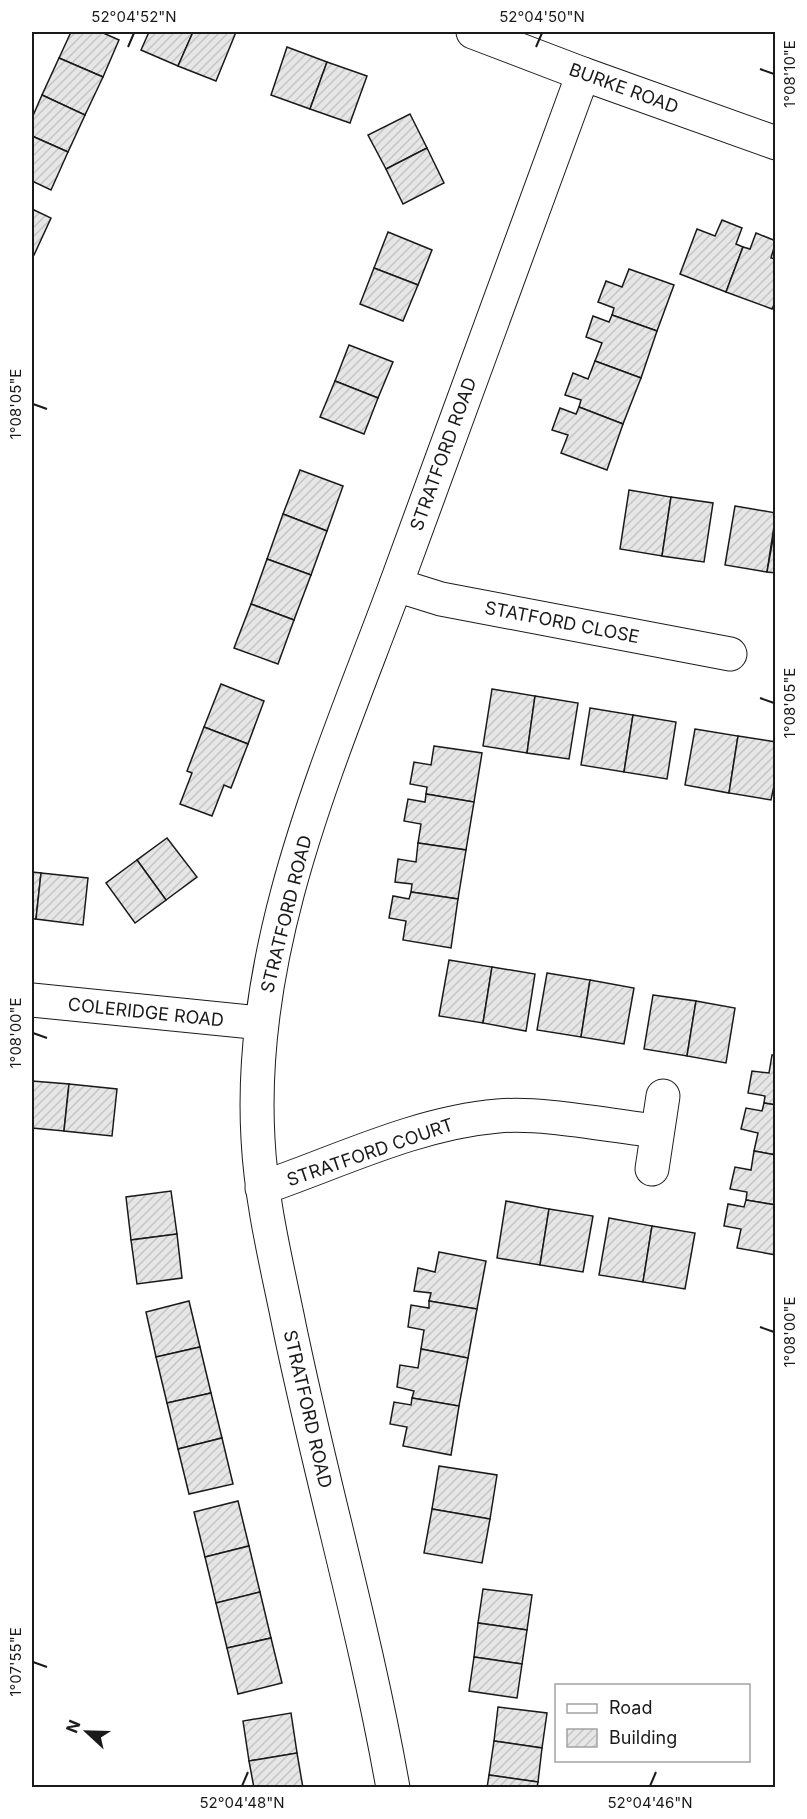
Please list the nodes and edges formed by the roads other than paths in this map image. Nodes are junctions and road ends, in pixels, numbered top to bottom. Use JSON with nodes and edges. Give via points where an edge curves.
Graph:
{"nodes":[{"id":1,"x":473,"y":32,"type":"edge"},
{"id":2,"x":583,"y":74,"type":"junction"},
{"id":3,"x":776,"y":143,"type":"edge"},
{"id":4,"x":396,"y":585,"type":"junction"},
{"id":5,"x":730,"y":654,"type":"dead end"},
{"id":6,"x":32,"y":1000,"type":"edge"},
{"id":7,"x":261,"y":1023,"type":"junction"},
{"id":8,"x":663,"y":1096,"type":"dead end"},
{"id":9,"x":657,"y":1131,"type":"junction"},
{"id":10,"x":652,"y":1169,"type":"dead end"},
{"id":11,"x":262,"y":1188,"type":"junction"},
{"id":12,"x":393,"y":1788,"type":"edge"}],
"edges":[{"from":1,"to":2,"type":"street","name":"BURKE ROAD"},
{"from":2,"to":3,"type":"street","name":"BURKE ROAD"},
{"from":2,"to":4,"type":"street","name":"STRATFORD ROAD"},
{"from":4,"to":5,"type":"street","name":"STATFORD CLOSE","via":[[441,599]]},
{"from":4,"to":7,"type":"street","name":"STRATFORD ROAD","via":[[309,819],[292,876]]},
{"from":6,"to":7,"type":"street","name":"COLERIDGE ROAD"},
{"from":7,"to":11,"type":"street","name":"STRATFORD ROAD","via":[[257,1091]]},
{"from":8,"to":9,"type":"street"},
{"from":9,"to":10,"type":"street"},
{"from":9,"to":11,"type":"street","name":"STRATFORD COURT","via":[[518,1115],[475,1119],[425,1130]]},
{"from":11,"to":12,"type":"street","name":"STRATFORD ROAD","via":[[309,1424]]}]}
